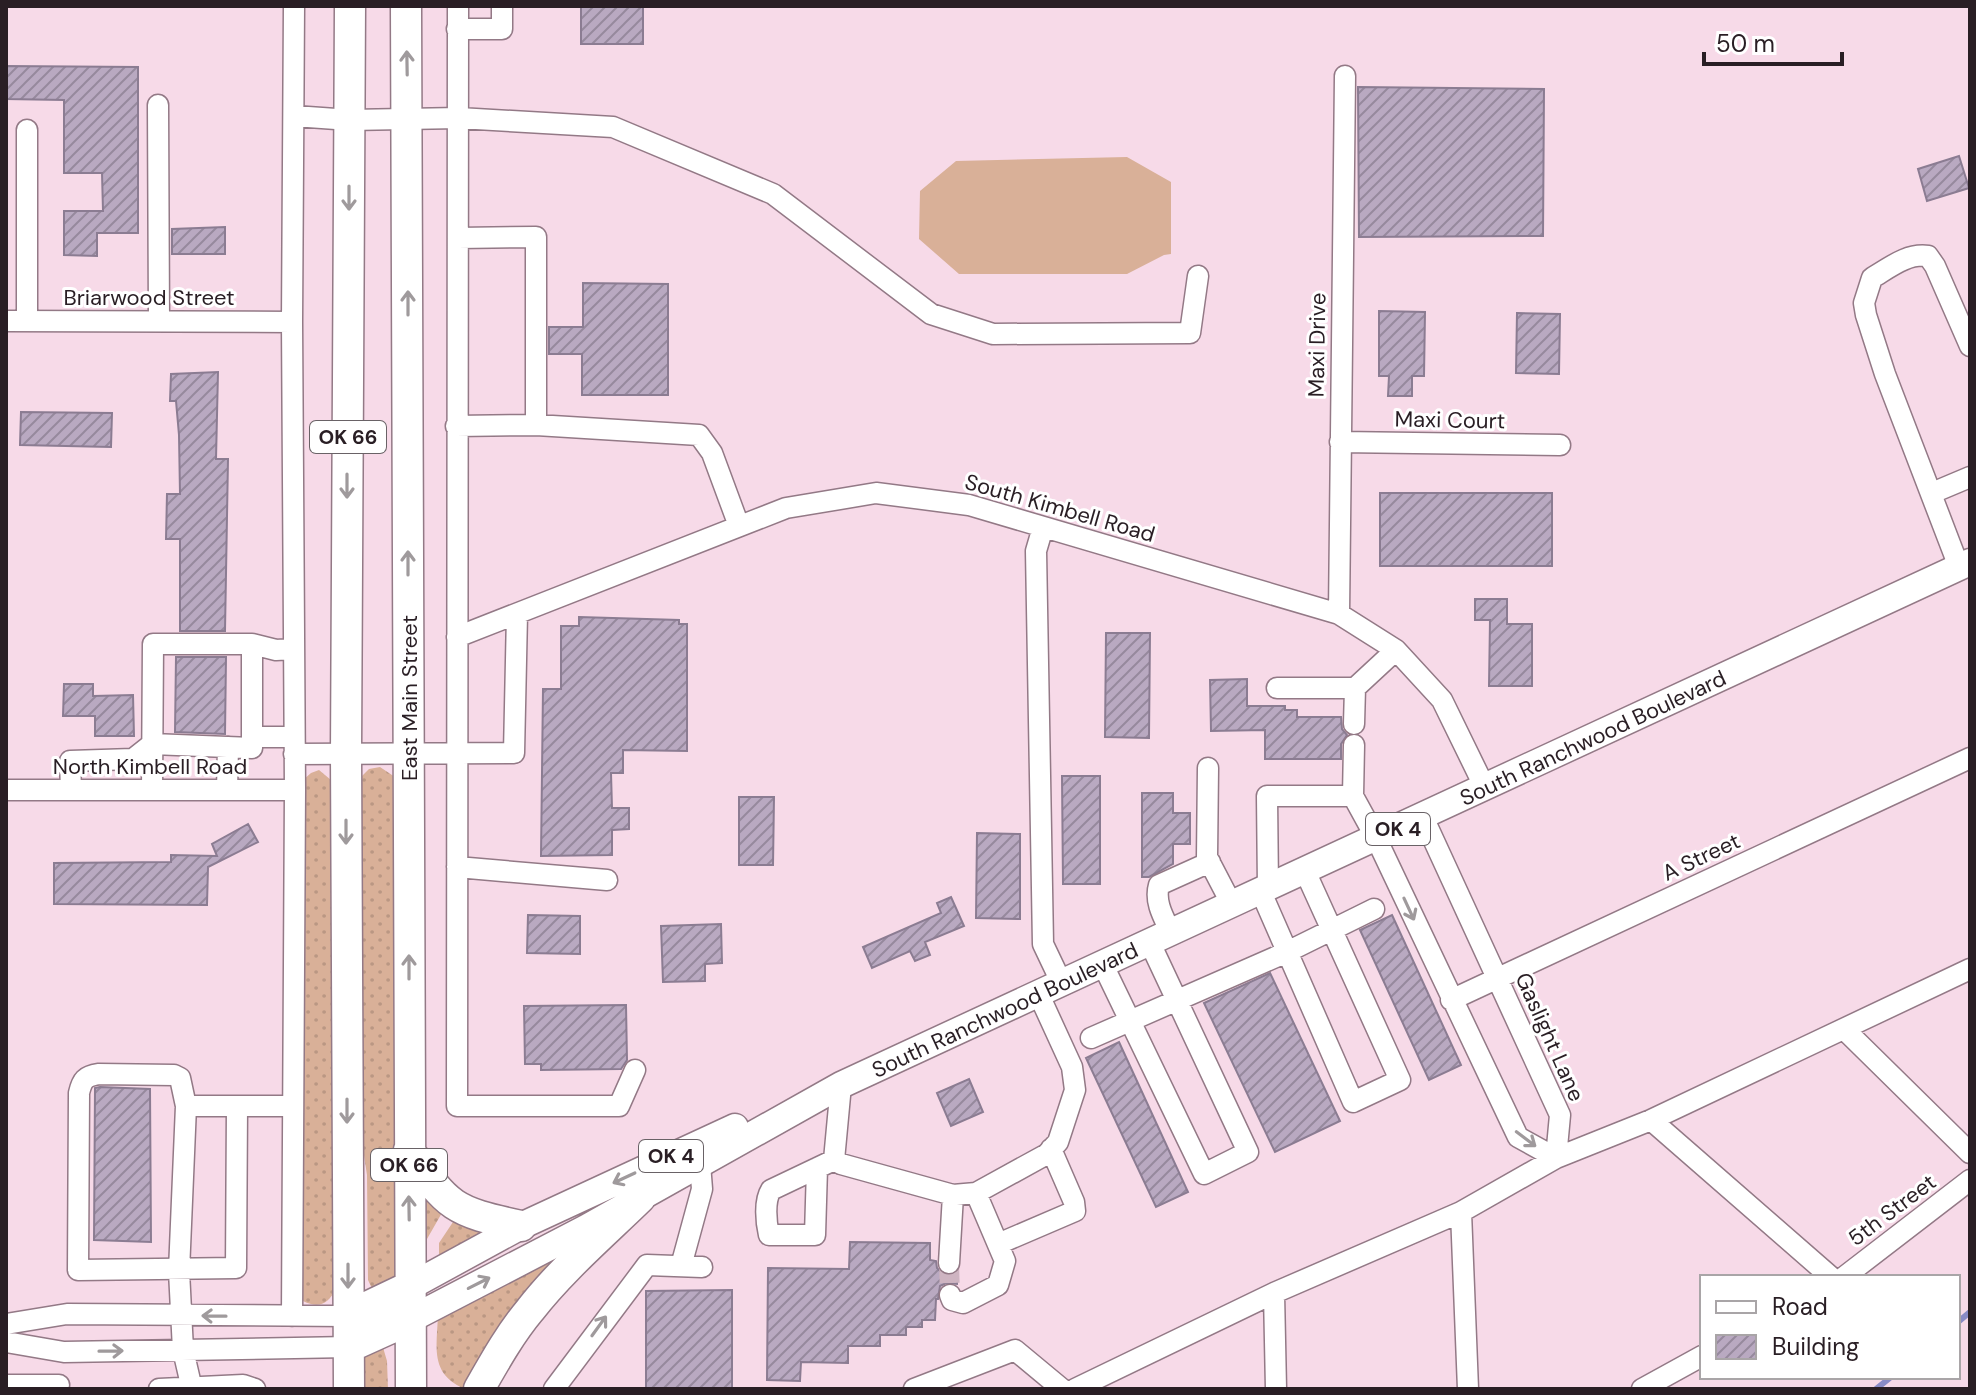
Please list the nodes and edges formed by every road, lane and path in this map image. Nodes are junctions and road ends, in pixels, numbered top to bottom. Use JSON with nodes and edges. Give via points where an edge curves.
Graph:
{"nodes":[{"id":1,"x":294,"y":6,"type":"edge"},
{"id":2,"x":350,"y":6,"type":"edge"},
{"id":3,"x":406,"y":6,"type":"edge"},
{"id":4,"x":458,"y":6,"type":"edge"},
{"id":5,"x":502,"y":6,"type":"edge"},
{"id":6,"x":457,"y":29,"type":"junction"},
{"id":7,"x":1345,"y":76,"type":"dead end"},
{"id":8,"x":158,"y":105,"type":"dead end"},
{"id":9,"x":294,"y":116,"type":"junction"},
{"id":10,"x":459,"y":118,"type":"junction"},
{"id":11,"x":350,"y":120,"type":"junction"},
{"id":12,"x":407,"y":120,"type":"junction"},
{"id":13,"x":27,"y":130,"type":"dead end"},
{"id":14,"x":458,"y":238,"type":"junction"},
{"id":15,"x":1198,"y":276,"type":"dead end"},
{"id":16,"x":6,"y":321,"type":"edge"},
{"id":17,"x":27,"y":321,"type":"junction"},
{"id":18,"x":159,"y":321,"type":"junction"},
{"id":19,"x":292,"y":322,"type":"junction"},
{"id":20,"x":1970,"y":346,"type":"edge"},
{"id":21,"x":536,"y":425,"type":"junction"},
{"id":22,"x":456,"y":426,"type":"junction"},
{"id":23,"x":1340,"y":442,"type":"junction"},
{"id":24,"x":1560,"y":445,"type":"dead end"},
{"id":25,"x":1970,"y":477,"type":"edge"},
{"id":26,"x":1932,"y":493,"type":"junction"},
{"id":27,"x":739,"y":526,"type":"junction"},
{"id":28,"x":1043,"y":527,"type":"junction"},
{"id":29,"x":1965,"y":564,"type":"edge"},
{"id":30,"x":517,"y":614,"type":"junction"},
{"id":31,"x":1339,"y":614,"type":"junction"},
{"id":32,"x":457,"y":637,"type":"junction"},
{"id":33,"x":252,"y":644,"type":"junction"},
{"id":34,"x":294,"y":649,"type":"junction"},
{"id":35,"x":1396,"y":650,"type":"junction"},
{"id":36,"x":1277,"y":688,"type":"dead end"},
{"id":37,"x":1355,"y":688,"type":"junction"},
{"id":38,"x":1354,"y":724,"type":"dead end"},
{"id":39,"x":252,"y":737,"type":"junction"},
{"id":40,"x":152,"y":744,"type":"junction"},
{"id":41,"x":1354,"y":745,"type":"dead end"},
{"id":42,"x":294,"y":746,"type":"junction"},
{"id":43,"x":228,"y":747,"type":"junction"},
{"id":44,"x":409,"y":753,"type":"junction"},
{"id":45,"x":346,"y":754,"type":"junction"},
{"id":46,"x":456,"y":754,"type":"junction"},
{"id":47,"x":1970,"y":758,"type":"edge"},
{"id":48,"x":104,"y":760,"type":"junction"},
{"id":49,"x":1208,"y":768,"type":"dead end"},
{"id":50,"x":1485,"y":788,"type":"junction"},
{"id":51,"x":6,"y":790,"type":"edge"},
{"id":52,"x":71,"y":790,"type":"junction"},
{"id":53,"x":104,"y":790,"type":"junction"},
{"id":54,"x":152,"y":790,"type":"junction"},
{"id":55,"x":227,"y":790,"type":"junction"},
{"id":56,"x":295,"y":790,"type":"junction"},
{"id":57,"x":1353,"y":796,"type":"junction"},
{"id":58,"x":1423,"y":817,"type":"junction"},
{"id":59,"x":1376,"y":838,"type":"junction"},
{"id":60,"x":1210,"y":862,"type":"junction"},
{"id":61,"x":457,"y":867,"type":"junction"},
{"id":62,"x":1305,"y":871,"type":"junction"},
{"id":63,"x":607,"y":880,"type":"dead end"},
{"id":64,"x":1264,"y":890,"type":"junction"},
{"id":65,"x":1232,"y":905,"type":"junction"},
{"id":66,"x":1374,"y":909,"type":"dead end"},
{"id":67,"x":1332,"y":929,"type":"junction"},
{"id":68,"x":1160,"y":938,"type":"junction"},
{"id":69,"x":1287,"y":952,"type":"junction"},
{"id":70,"x":1103,"y":965,"type":"junction"},
{"id":71,"x":1970,"y":969,"type":"edge"},
{"id":72,"x":1498,"y":979,"type":"junction"},
{"id":73,"x":1051,"y":989,"type":"junction"},
{"id":74,"x":1451,"y":1000,"type":"junction"},
{"id":75,"x":1177,"y":1002,"type":"junction"},
{"id":76,"x":1131,"y":1021,"type":"junction"},
{"id":77,"x":1845,"y":1030,"type":"junction"},
{"id":78,"x":1091,"y":1038,"type":"dead end"},
{"id":79,"x":635,"y":1070,"type":"dead end"},
{"id":80,"x":833,"y":1089,"type":"junction"},
{"id":81,"x":186,"y":1106,"type":"junction"},
{"id":82,"x":237,"y":1106,"type":"junction"},
{"id":83,"x":293,"y":1106,"type":"junction"},
{"id":84,"x":1651,"y":1120,"type":"junction"},
{"id":85,"x":1051,"y":1149,"type":"junction"},
{"id":86,"x":409,"y":1150,"type":"junction"},
{"id":87,"x":1970,"y":1153,"type":"edge"},
{"id":88,"x":1556,"y":1158,"type":"junction"},
{"id":89,"x":700,"y":1164,"type":"junction"},
{"id":90,"x":1970,"y":1180,"type":"edge"},
{"id":91,"x":976,"y":1193,"type":"junction"},
{"id":92,"x":953,"y":1195,"type":"junction"},
{"id":93,"x":640,"y":1198,"type":"junction"},
{"id":94,"x":1461,"y":1212,"type":"junction"},
{"id":95,"x":521,"y":1226,"type":"junction"},
{"id":96,"x":998,"y":1244,"type":"junction"},
{"id":97,"x":949,"y":1263,"type":"tunnel mouth"},
{"id":98,"x":681,"y":1266,"type":"junction"},
{"id":99,"x":702,"y":1267,"type":"dead end"},
{"id":100,"x":179,"y":1271,"type":"junction"},
{"id":101,"x":1829,"y":1275,"type":"edge"},
{"id":102,"x":1847,"y":1275,"type":"edge"},
{"id":103,"x":411,"y":1286,"type":"junction"},
{"id":104,"x":1274,"y":1293,"type":"junction"},
{"id":105,"x":950,"y":1295,"type":"dead end"},
{"id":106,"x":76,"y":1314,"type":"junction"},
{"id":107,"x":181,"y":1315,"type":"junction"},
{"id":108,"x":292,"y":1316,"type":"junction"},
{"id":109,"x":348,"y":1316,"type":"junction"},
{"id":110,"x":411,"y":1319,"type":"junction"},
{"id":111,"x":6,"y":1324,"type":"edge"},
{"id":112,"x":6,"y":1342,"type":"edge"},
{"id":113,"x":349,"y":1347,"type":"junction"},
{"id":114,"x":183,"y":1350,"type":"junction"},
{"id":115,"x":70,"y":1352,"type":"junction"},
{"id":116,"x":1700,"y":1357,"type":"edge"},
{"id":117,"x":6,"y":1385,"type":"edge"},
{"id":118,"x":59,"y":1387,"type":"edge"},
{"id":119,"x":192,"y":1388,"type":"edge"},
{"id":120,"x":159,"y":1389,"type":"edge"},
{"id":121,"x":255,"y":1389,"type":"edge"},
{"id":122,"x":349,"y":1389,"type":"edge"},
{"id":123,"x":411,"y":1389,"type":"edge"},
{"id":124,"x":479,"y":1389,"type":"edge"},
{"id":125,"x":554,"y":1389,"type":"edge"},
{"id":126,"x":914,"y":1389,"type":"edge"},
{"id":127,"x":1062,"y":1389,"type":"edge"},
{"id":128,"x":1075,"y":1389,"type":"edge"},
{"id":129,"x":1276,"y":1389,"type":"edge"},
{"id":130,"x":1468,"y":1389,"type":"edge"},
{"id":131,"x":1642,"y":1389,"type":"edge"}],
"edges":[{"from":1,"to":9,"type":"street"},
{"from":2,"to":11,"type":"highway","number":"OK 66"},
{"from":12,"to":3,"type":"highway","name":"East Main Street","number":"OK 66","one_way":true},
{"from":4,"to":6,"type":"street"},
{"from":5,"to":6,"type":"street","via":[[502,29]]},
{"from":6,"to":10,"type":"street"},
{"from":7,"to":23,"type":"street","name":"Maxi Drive"},
{"from":8,"to":18,"type":"street"},
{"from":9,"to":11,"type":"street"},
{"from":9,"to":19,"type":"street"},
{"from":10,"to":12,"type":"street"},
{"from":10,"to":14,"type":"street"},
{"from":10,"to":15,"type":"street","via":[[613,127],[773,194],[931,314],[993,334],[1190,333]]},
{"from":11,"to":12,"type":"street"},
{"from":11,"to":45,"type":"highway","number":"OK 66","one_way":true},
{"from":44,"to":12,"type":"highway","name":"East Main Street","number":"OK 66","one_way":true},
{"from":13,"to":17,"type":"street"},
{"from":14,"to":21,"type":"street","via":[[536,237]]},
{"from":14,"to":22,"type":"street"},
{"from":16,"to":17,"type":"street","name":"Briarwood Street"},
{"from":17,"to":18,"type":"street","name":"Briarwood Street"},
{"from":18,"to":19,"type":"street","name":"Briarwood Street"},
{"from":19,"to":34,"type":"street"},
{"from":20,"to":26,"type":"street","via":[[1928,256],[1901,261],[1872,278],[1866,315]]},
{"from":21,"to":22,"type":"street"},
{"from":21,"to":27,"type":"street","via":[[699,435],[712,453]]},
{"from":22,"to":32,"type":"street"},
{"from":23,"to":24,"type":"street","name":"Maxi Court"},
{"from":23,"to":31,"type":"street","name":"Maxi Drive"},
{"from":25,"to":26,"type":"street"},
{"from":26,"to":29,"type":"street"},
{"from":27,"to":28,"type":"street","name":"South Kimbell Road","via":[[786,508],[876,493],[969,505]]},
{"from":27,"to":30,"type":"street","name":"South Kimbell Road"},
{"from":28,"to":31,"type":"street","name":"South Kimbell Road"},
{"from":28,"to":73,"type":"street","via":[[1036,551],[1043,944]]},
{"from":29,"to":50,"type":"main road","name":"South Ranchwood Boulevard","number":"OK 4"},
{"from":30,"to":32,"type":"street","name":"South Kimbell Road"},
{"from":30,"to":46,"type":"street","via":[[514,753]]},
{"from":31,"to":35,"type":"street","name":"South Kimbell Road"},
{"from":32,"to":46,"type":"street"},
{"from":33,"to":34,"type":"street"},
{"from":33,"to":39,"type":"street"},
{"from":33,"to":40,"type":"street","via":[[153,644]]},
{"from":34,"to":42,"type":"street"},
{"from":35,"to":37,"type":"street"},
{"from":35,"to":50,"type":"street","name":"South Kimbell Road","via":[[1442,700]]},
{"from":36,"to":37,"type":"street"},
{"from":37,"to":38,"type":"street"},
{"from":39,"to":42,"type":"street"},
{"from":39,"to":43,"type":"street","via":[[252,748]]},
{"from":40,"to":43,"type":"street"},
{"from":40,"to":48,"type":"street","via":[[133,759]]},
{"from":40,"to":54,"type":"street"},
{"from":41,"to":57,"type":"street"},
{"from":42,"to":45,"type":"street"},
{"from":42,"to":56,"type":"street"},
{"from":43,"to":55,"type":"street"},
{"from":44,"to":45,"type":"street"},
{"from":44,"to":46,"type":"street"},
{"from":86,"to":44,"type":"highway","name":"East Main Street","number":"OK 66","one_way":true},
{"from":45,"to":109,"type":"highway","number":"OK 66","one_way":true},
{"from":46,"to":61,"type":"street"},
{"from":47,"to":72,"type":"street","name":"A Street"},
{"from":48,"to":52,"type":"street","via":[[70,761]]},
{"from":48,"to":53,"type":"street"},
{"from":49,"to":60,"type":"street"},
{"from":50,"to":58,"type":"main road","name":"South Ranchwood Boulevard","number":"OK 4"},
{"from":51,"to":52,"type":"street","name":"North Kimbell Road"},
{"from":52,"to":53,"type":"street","name":"North Kimbell Road"},
{"from":53,"to":54,"type":"street","name":"North Kimbell Road"},
{"from":54,"to":55,"type":"street","name":"North Kimbell Road"},
{"from":55,"to":56,"type":"street","name":"North Kimbell Road"},
{"from":56,"to":83,"type":"street"},
{"from":57,"to":59,"type":"street"},
{"from":57,"to":64,"type":"street","via":[[1267,796]]},
{"from":58,"to":59,"type":"main road","name":"South Ranchwood Boulevard","number":"OK 4"},
{"from":58,"to":72,"type":"street","name":"Gaslight Lane"},
{"from":59,"to":62,"type":"main road","name":"South Ranchwood Boulevard","number":"OK 4"},
{"from":59,"to":74,"type":"street","one_way":true},
{"from":60,"to":65,"type":"street"},
{"from":60,"to":68,"type":"street","via":[[1159,885]]},
{"from":61,"to":63,"type":"street"},
{"from":61,"to":79,"type":"street","via":[[457,1106],[619,1106]]},
{"from":62,"to":64,"type":"main road","name":"South Ranchwood Boulevard","number":"OK 4"},
{"from":62,"to":67,"type":"street"},
{"from":64,"to":65,"type":"main road","name":"South Ranchwood Boulevard","number":"OK 4"},
{"from":64,"to":69,"type":"street"},
{"from":65,"to":68,"type":"main road","name":"South Ranchwood Boulevard","number":"OK 4"},
{"from":66,"to":67,"type":"street"},
{"from":67,"to":69,"type":"street"},
{"from":67,"to":69,"type":"street","via":[[1400,1080],[1353,1102]]},
{"from":68,"to":70,"type":"main road","name":"South Ranchwood Boulevard","number":"OK 4"},
{"from":68,"to":75,"type":"street"},
{"from":69,"to":75,"type":"street"},
{"from":70,"to":73,"type":"main road","name":"South Ranchwood Boulevard","number":"OK 4"},
{"from":70,"to":76,"type":"street"},
{"from":71,"to":77,"type":"street"},
{"from":72,"to":74,"type":"street","name":"A Street"},
{"from":72,"to":88,"type":"street","name":"Gaslight Lane","via":[[1560,1115]]},
{"from":73,"to":80,"type":"main road","name":"South Ranchwood Boulevard","number":"OK 4"},
{"from":73,"to":85,"type":"street","via":[[1075,1090]]},
{"from":74,"to":88,"type":"street","one_way":true,"via":[[1518,1137]]},
{"from":75,"to":76,"type":"street"},
{"from":75,"to":76,"type":"street","via":[[1248,1152],[1204,1174]]},
{"from":76,"to":78,"type":"street"},
{"from":77,"to":84,"type":"street"},
{"from":77,"to":87,"type":"street"},
{"from":80,"to":89,"type":"main road","name":"South Ranchwood Boulevard","number":"OK 4"},
{"from":80,"to":92,"type":"street","via":[[826,1164]]},
{"from":80,"to":95,"type":"main road","name":"South Ranchwood Boulevard","number":"OK 4","one_way":true,"via":[[735,1126]]},
{"from":81,"to":82,"type":"street"},
{"from":81,"to":100,"type":"street"},
{"from":81,"to":100,"type":"street","via":[[180,1078],[174,1075],[87,1076],[79,1093],[78,1270]]},
{"from":82,"to":83,"type":"street"},
{"from":82,"to":100,"type":"street","via":[[236,1268]]},
{"from":83,"to":108,"type":"street"},
{"from":84,"to":88,"type":"street"},
{"from":84,"to":101,"type":"street"},
{"from":85,"to":91,"type":"street"},
{"from":85,"to":96,"type":"street","via":[[1075,1211]]},
{"from":86,"to":95,"type":"highway","via":[[435,1189],[456,1208]]},
{"from":103,"to":86,"type":"highway","name":"East Main Street","number":"OK 66","one_way":true},
{"from":88,"to":94,"type":"street"},
{"from":89,"to":93,"type":"main road","name":"South Ranchwood Boulevard","number":"OK 4"},
{"from":89,"to":98,"type":"street","via":[[702,1189]]},
{"from":90,"to":102,"type":"street","name":"5th Street"},
{"from":91,"to":92,"type":"street"},
{"from":91,"to":96,"type":"street"},
{"from":92,"to":97,"type":"street"},
{"from":110,"to":93,"type":"main road","name":"South Ranchwood Boulevard","one_way":true},
{"from":93,"to":124,"type":"highway","number":"OK 4","via":[[548,1289],[502,1348]]},
{"from":94,"to":104,"type":"street"},
{"from":94,"to":130,"type":"street"},
{"from":95,"to":103,"type":"main road","name":"South Ranchwood Boulevard","number":"OK 4"},
{"from":96,"to":105,"type":"street","via":[[1005,1261],[998,1285],[963,1303]]},
{"from":98,"to":99,"type":"street"},
{"from":125,"to":98,"type":"street","one_way":true,"via":[[647,1265]]},
{"from":100,"to":107,"type":"street"},
{"from":103,"to":109,"type":"highway","number":"OK 4"},
{"from":103,"to":110,"type":"highway","name":"East Main Street","number":"OK 66"},
{"from":104,"to":128,"type":"street"},
{"from":104,"to":129,"type":"street"},
{"from":106,"to":107,"type":"street"},
{"from":106,"to":111,"type":"street"},
{"from":106,"to":115,"type":"street"},
{"from":108,"to":107,"type":"street","one_way":true},
{"from":107,"to":114,"type":"street"},
{"from":108,"to":109,"type":"street"},
{"from":109,"to":113,"type":"highway"},
{"from":110,"to":113,"type":"highway"},
{"from":110,"to":123,"type":"highway","name":"East Main Street","number":"OK 66"},
{"from":112,"to":115,"type":"street"},
{"from":113,"to":114,"type":"street"},
{"from":113,"to":122,"type":"highway"},
{"from":115,"to":114,"type":"street","one_way":true},
{"from":114,"to":119,"type":"street"},
{"from":115,"to":118,"type":"street"},
{"from":116,"to":131,"type":"street"},
{"from":117,"to":118,"type":"street"},
{"from":119,"to":120,"type":"street"},
{"from":119,"to":121,"type":"street"},
{"from":126,"to":127,"type":"street","via":[[1015,1350]]}]}
